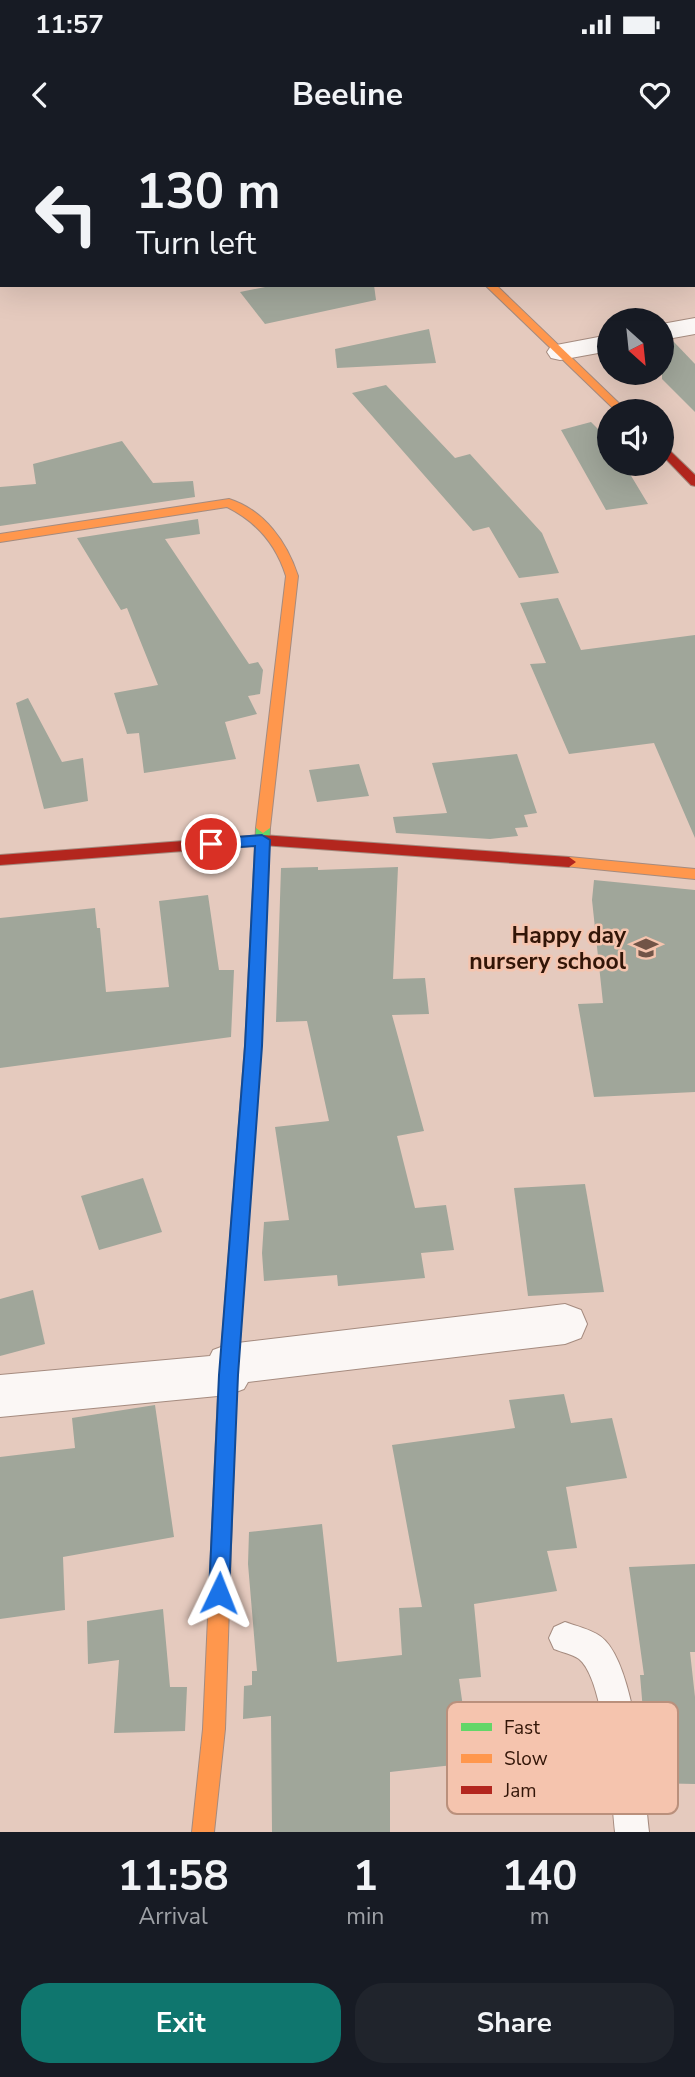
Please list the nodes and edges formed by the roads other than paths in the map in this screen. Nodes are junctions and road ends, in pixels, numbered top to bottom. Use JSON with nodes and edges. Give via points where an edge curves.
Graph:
{"nodes":[{"id":1,"x":492,"y":287,"type":"edge"},
{"id":2,"x":695,"y":326,"type":"edge"},
{"id":3,"x":674,"y":330,"type":"edge"},
{"id":4,"x":597,"y":345,"type":"edge"},
{"id":5,"x":560,"y":352,"type":"junction"},
{"id":6,"x":609,"y":399,"type":"edge"},
{"id":7,"x":674,"y":461,"type":"edge"},
{"id":8,"x":695,"y":482,"type":"edge"},
{"id":9,"x":0,"y":538,"type":"edge"},
{"id":10,"x":262,"y":840,"type":"junction"},
{"id":11,"x":0,"y":860,"type":"edge"},
{"id":12,"x":695,"y":874,"type":"edge"},
{"id":13,"x":565,"y":1324,"type":"dead end"},
{"id":14,"x":228,"y":1369,"type":"junction"},
{"id":15,"x":0,"y":1396,"type":"edge"},
{"id":16,"x":565,"y":1638,"type":"dead end"},
{"id":17,"x":615,"y":1702,"type":"edge"},
{"id":18,"x":630,"y":1814,"type":"edge"},
{"id":19,"x":203,"y":1832,"type":"edge"},
{"id":20,"x":632,"y":1832,"type":"edge"}],
"edges":[{"from":1,"to":5,"type":"street"},
{"from":2,"to":3,"type":"street"},
{"from":4,"to":5,"type":"street"},
{"from":5,"to":6,"type":"street"},
{"from":7,"to":8,"type":"street"},
{"from":9,"to":10,"type":"street","via":[[229,503],[255,517],[277,541],[292,576]]},
{"from":10,"to":11,"type":"street"},
{"from":10,"to":12,"type":"street"},
{"from":10,"to":14,"type":"street","via":[[253,1046]]},
{"from":13,"to":14,"type":"street"},
{"from":14,"to":15,"type":"street"},
{"from":14,"to":19,"type":"street","via":[[214,1729]]},
{"from":16,"to":17,"type":"lane","via":[[591,1649],[605,1668]]},
{"from":18,"to":20,"type":"lane"}]}
